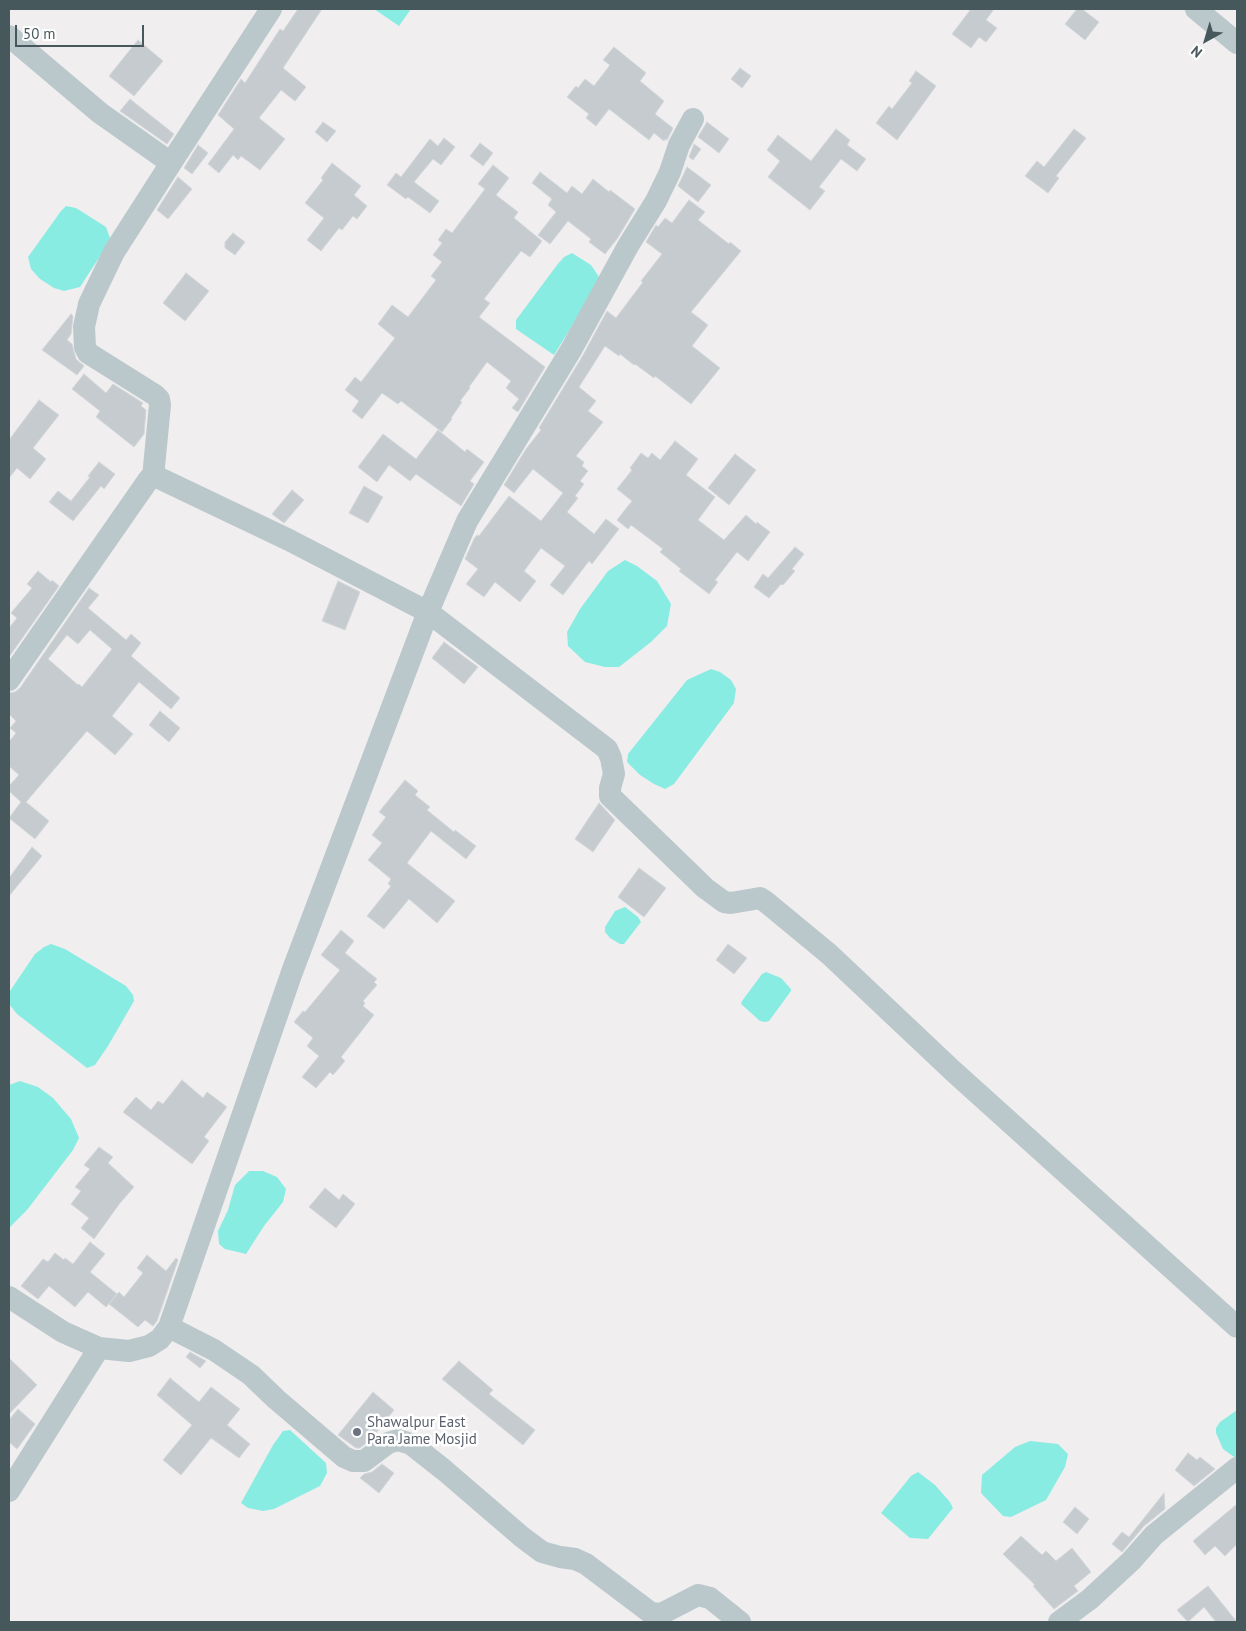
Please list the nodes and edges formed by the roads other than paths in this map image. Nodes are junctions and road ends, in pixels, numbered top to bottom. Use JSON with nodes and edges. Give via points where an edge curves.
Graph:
{"nodes":[{"id":1,"x":270,"y":9,"type":"edge"},
{"id":2,"x":1196,"y":9,"type":"edge"},
{"id":3,"x":9,"y":36,"type":"edge"},
{"id":4,"x":1237,"y":43,"type":"edge"},
{"id":5,"x":693,"y":119,"type":"dead end"},
{"id":6,"x":171,"y":163,"type":"junction"},
{"id":7,"x":153,"y":476,"type":"junction"},
{"id":8,"x":428,"y":612,"type":"junction"},
{"id":9,"x":9,"y":680,"type":"edge"},
{"id":10,"x":9,"y":1297,"type":"edge"},
{"id":11,"x":169,"y":1327,"type":"junction"},
{"id":12,"x":1237,"y":1327,"type":"edge"},
{"id":13,"x":99,"y":1348,"type":"junction"},
{"id":14,"x":1237,"y":1468,"type":"edge"},
{"id":15,"x":9,"y":1491,"type":"edge"},
{"id":16,"x":740,"y":1622,"type":"edge"},
{"id":17,"x":1059,"y":1622,"type":"edge"}],
"edges":[{"from":1,"to":6,"type":"street"},
{"from":2,"to":4,"type":"street"},
{"from":3,"to":6,"type":"street","via":[[100,113]]},
{"from":5,"to":8,"type":"street","via":[[656,201],[571,350],[467,521]]},
{"from":6,"to":7,"type":"street","via":[[114,252],[89,304],[84,327],[88,353],[159,399]]},
{"from":7,"to":8,"type":"street","via":[[289,540]]},
{"from":7,"to":9,"type":"street"},
{"from":8,"to":11,"type":"street","via":[[292,972]]},
{"from":8,"to":12,"type":"street","via":[[607,749],[614,774],[610,796],[711,893],[730,903],[760,898],[766,902],[829,954],[953,1071]]},
{"from":10,"to":13,"type":"street","via":[[63,1332]]},
{"from":11,"to":13,"type":"street","via":[[160,1339],[149,1346],[129,1351]]},
{"from":11,"to":16,"type":"street","via":[[214,1350],[251,1375],[352,1461],[364,1461],[388,1443],[398,1440],[411,1444],[522,1538],[542,1552],[586,1564],[651,1613],[661,1614],[698,1595],[710,1598]]},
{"from":13,"to":15,"type":"street"},
{"from":14,"to":17,"type":"street","via":[[1154,1535],[1090,1599]]}]}
